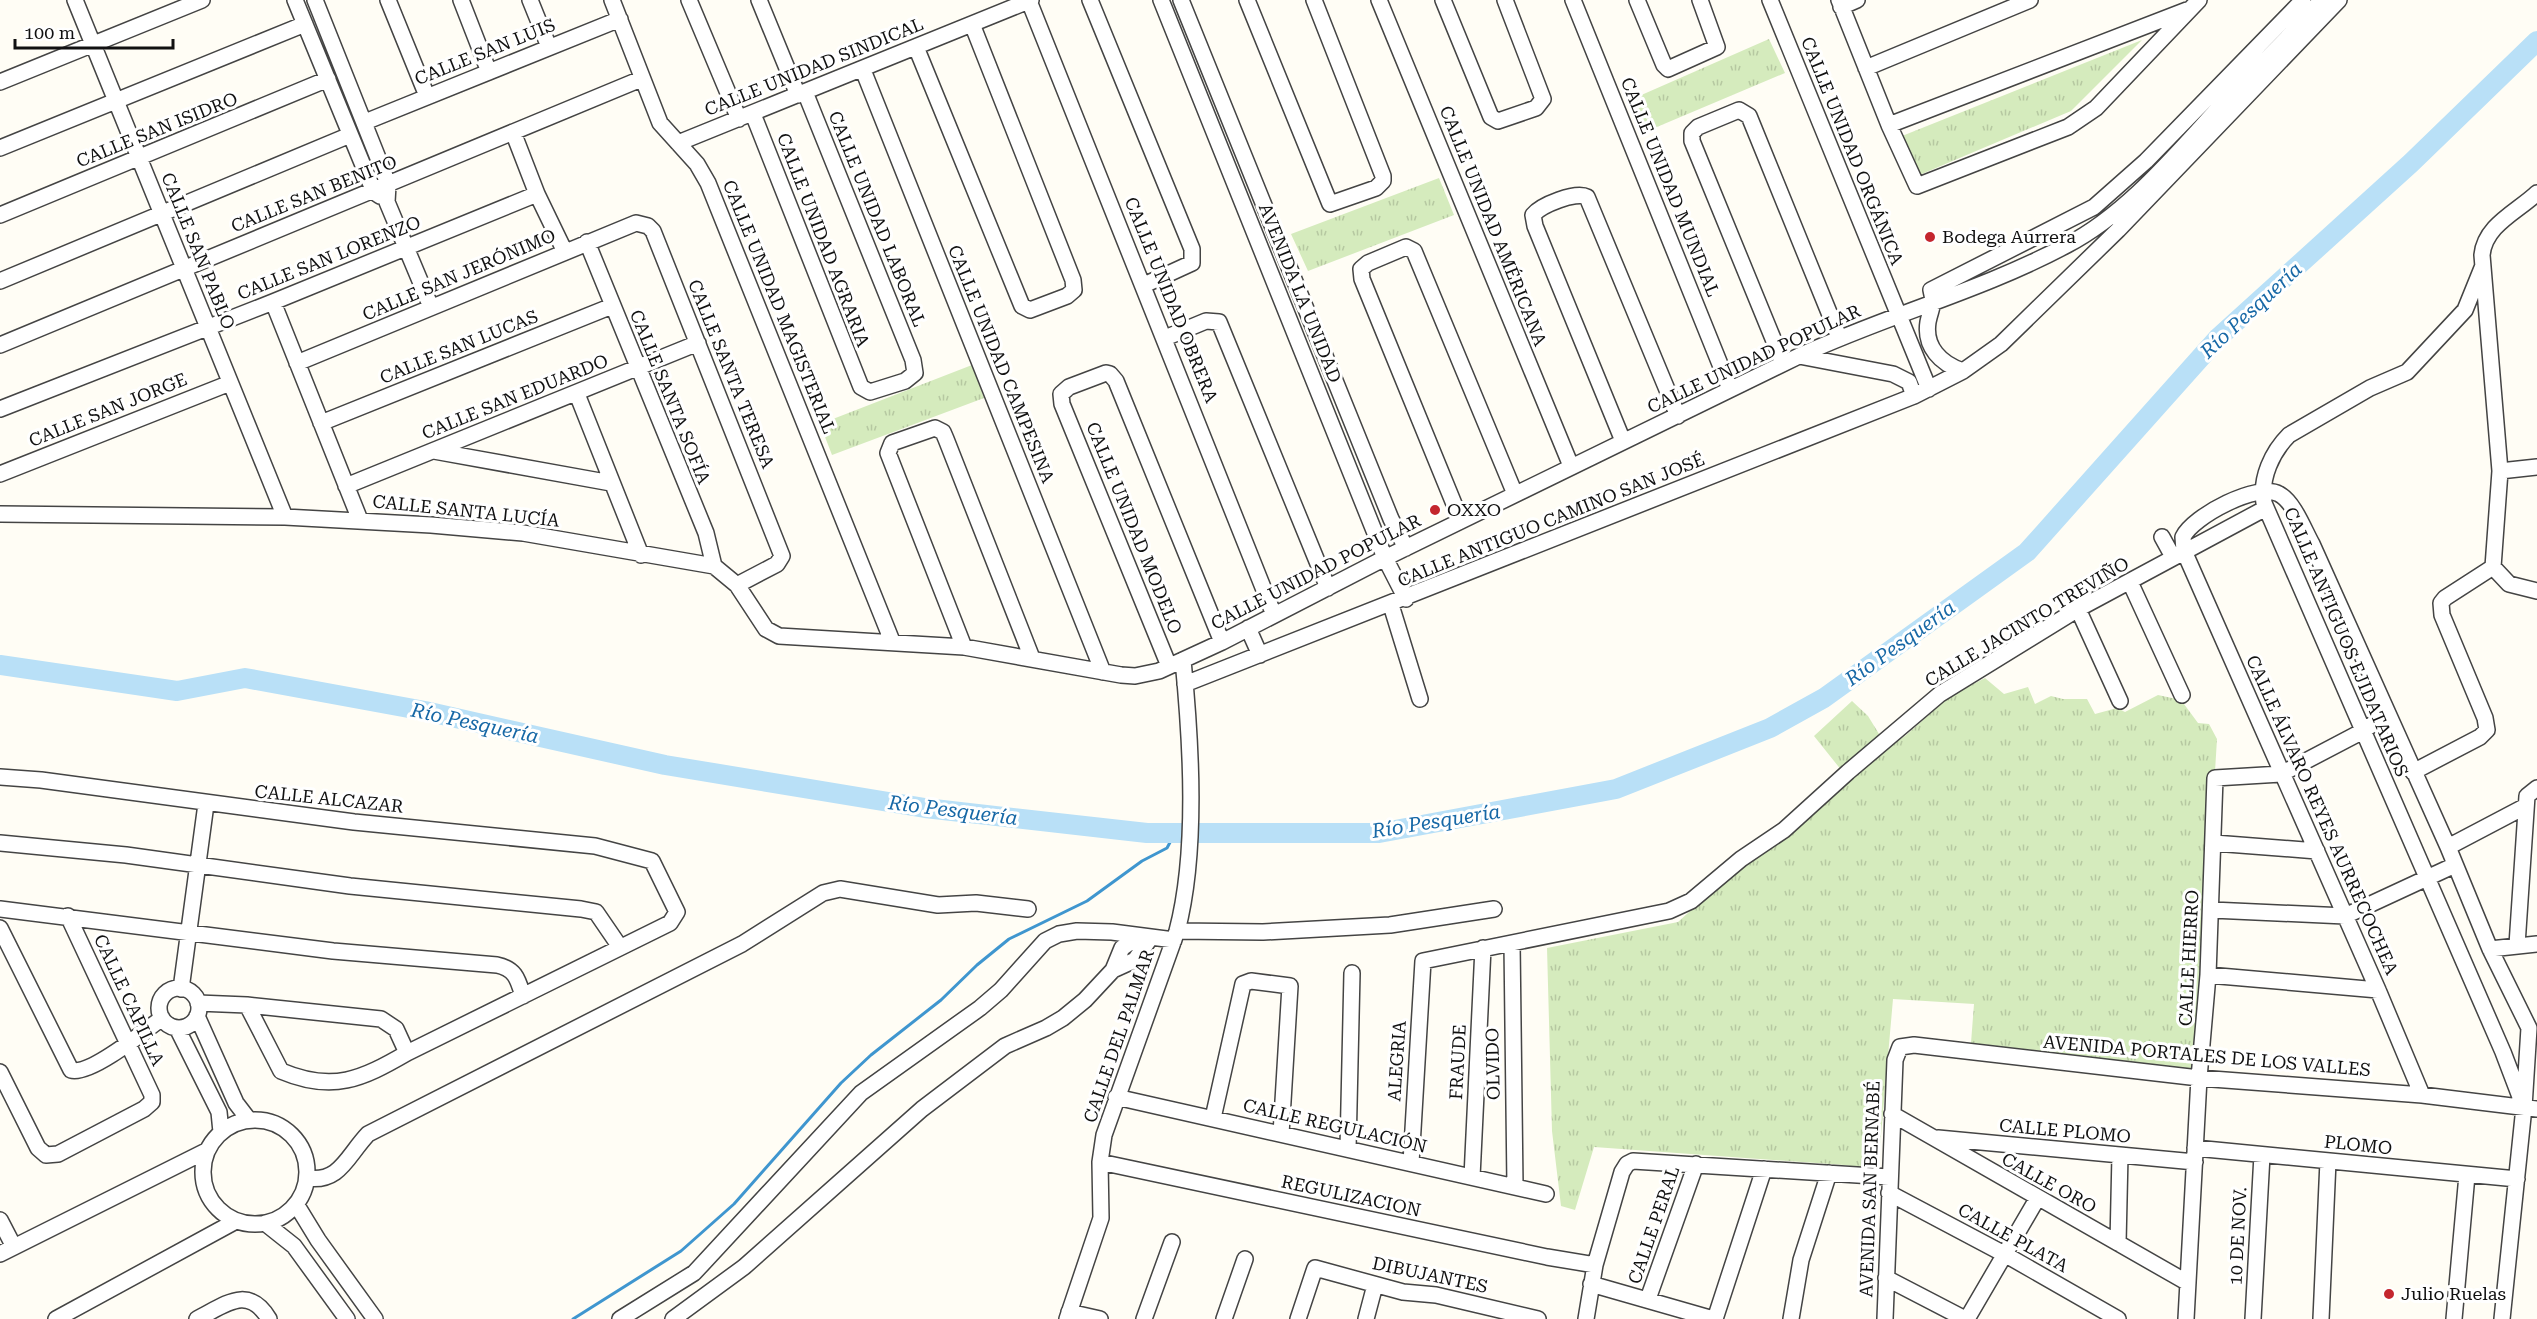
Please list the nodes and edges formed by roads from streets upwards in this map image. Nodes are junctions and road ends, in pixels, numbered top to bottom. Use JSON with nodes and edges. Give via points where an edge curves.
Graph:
{"nodes":[{"id":1,"x":75,"y":0,"type":"edge"},
{"id":2,"x":202,"y":0,"type":"edge"},
{"id":3,"x":295,"y":0,"type":"edge"},
{"id":4,"x":315,"y":0,"type":"edge"},
{"id":5,"x":388,"y":0,"type":"edge"},
{"id":6,"x":461,"y":0,"type":"edge"},
{"id":7,"x":530,"y":0,"type":"edge"},
{"id":8,"x":612,"y":0,"type":"edge"},
{"id":9,"x":689,"y":0,"type":"edge"},
{"id":10,"x":759,"y":0,"type":"edge"},
{"id":11,"x":1030,"y":0,"type":"edge"},
{"id":12,"x":1090,"y":0,"type":"edge"},
{"id":13,"x":1161,"y":0,"type":"edge"},
{"id":14,"x":1181,"y":0,"type":"edge"},
{"id":15,"x":1247,"y":0,"type":"edge"},
{"id":16,"x":1314,"y":0,"type":"edge"},
{"id":17,"x":1379,"y":0,"type":"edge"},
{"id":18,"x":1443,"y":0,"type":"edge"},
{"id":19,"x":1505,"y":0,"type":"edge"},
{"id":20,"x":1573,"y":0,"type":"edge"},
{"id":21,"x":1637,"y":0,"type":"edge"},
{"id":22,"x":1700,"y":0,"type":"edge"},
{"id":23,"x":1770,"y":0,"type":"edge"},
{"id":24,"x":1857,"y":0,"type":"edge"},
{"id":25,"x":2030,"y":0,"type":"edge"},
{"id":26,"x":2303,"y":0,"type":"edge"},
{"id":27,"x":2321,"y":0,"type":"edge"},
{"id":28,"x":2339,"y":0,"type":"edge"},
{"id":29,"x":1840,"y":3,"type":"edge"},
{"id":30,"x":2195,"y":4,"type":"edge"},
{"id":31,"x":620,"y":19,"type":"junction"},
{"id":32,"x":305,"y":24,"type":"junction"},
{"id":33,"x":972,"y":24,"type":"junction"},
{"id":34,"x":93,"y":45,"type":"junction"},
{"id":35,"x":549,"y":47,"type":"junction"},
{"id":36,"x":916,"y":47,"type":"junction"},
{"id":37,"x":1866,"y":68,"type":"junction"},
{"id":38,"x":2237,"y":68,"type":"junction"},
{"id":39,"x":863,"y":70,"type":"junction"},
{"id":40,"x":489,"y":72,"type":"junction"},
{"id":41,"x":328,"y":79,"type":"junction"},
{"id":42,"x":641,"y":79,"type":"junction"},
{"id":43,"x":0,"y":82,"type":"edge"},
{"id":44,"x":2234,"y":92,"type":"junction"},
{"id":45,"x":802,"y":94,"type":"junction"},
{"id":46,"x":428,"y":96,"type":"junction"},
{"id":47,"x":116,"y":103,"type":"junction"},
{"id":48,"x":746,"y":117,"type":"junction"},
{"id":49,"x":365,"y":122,"type":"junction"},
{"id":50,"x":1889,"y":125,"type":"junction"},
{"id":51,"x":513,"y":132,"type":"junction"},
{"id":52,"x":350,"y":135,"type":"junction"},
{"id":53,"x":678,"y":144,"type":"junction"},
{"id":54,"x":0,"y":148,"type":"edge"},
{"id":55,"x":139,"y":158,"type":"junction"},
{"id":56,"x":388,"y":185,"type":"junction"},
{"id":57,"x":374,"y":192,"type":"junction"},
{"id":58,"x":537,"y":194,"type":"junction"},
{"id":59,"x":2534,"y":200,"type":"edge"},
{"id":60,"x":387,"y":202,"type":"junction"},
{"id":61,"x":162,"y":214,"type":"junction"},
{"id":62,"x":2112,"y":214,"type":"junction"},
{"id":63,"x":0,"y":215,"type":"edge"},
{"id":64,"x":636,"y":224,"type":"joint"},
{"id":65,"x":586,"y":242,"type":"junction"},
{"id":66,"x":407,"y":247,"type":"junction"},
{"id":67,"x":565,"y":252,"type":"junction"},
{"id":68,"x":2003,"y":254,"type":"junction"},
{"id":69,"x":2482,"y":262,"type":"junction"},
{"id":70,"x":183,"y":268,"type":"junction"},
{"id":71,"x":0,"y":280,"type":"edge"},
{"id":72,"x":1144,"y":285,"type":"junction"},
{"id":73,"x":273,"y":302,"type":"junction"},
{"id":74,"x":1935,"y":304,"type":"junction"},
{"id":75,"x":612,"y":306,"type":"junction"},
{"id":76,"x":431,"y":307,"type":"junction"},
{"id":77,"x":2465,"y":310,"type":"junction"},
{"id":78,"x":2486,"y":312,"type":"junction"},
{"id":79,"x":1897,"y":316,"type":"junction"},
{"id":80,"x":208,"y":327,"type":"junction"},
{"id":81,"x":1165,"y":338,"type":"junction"},
{"id":82,"x":1839,"y":338,"type":"junction"},
{"id":83,"x":698,"y":343,"type":"junction"},
{"id":84,"x":0,"y":345,"type":"edge"},
{"id":85,"x":1799,"y":356,"type":"junction"},
{"id":86,"x":297,"y":363,"type":"junction"},
{"id":87,"x":1783,"y":363,"type":"junction"},
{"id":88,"x":637,"y":368,"type":"junction"},
{"id":89,"x":1963,"y":371,"type":"junction"},
{"id":90,"x":857,"y":380,"type":"joint"},
{"id":91,"x":230,"y":383,"type":"junction"},
{"id":92,"x":1731,"y":389,"type":"junction"},
{"id":93,"x":1929,"y":389,"type":"junction"},
{"id":94,"x":577,"y":394,"type":"junction"},
{"id":95,"x":1914,"y":396,"type":"junction"},
{"id":96,"x":0,"y":409,"type":"edge"},
{"id":97,"x":1678,"y":416,"type":"junction"},
{"id":98,"x":321,"y":423,"type":"junction"},
{"id":99,"x":1623,"y":441,"type":"junction"},
{"id":100,"x":433,"y":451,"type":"junction"},
{"id":101,"x":1571,"y":466,"type":"junction"},
{"id":102,"x":2537,"y":467,"type":"edge"},
{"id":103,"x":2500,"y":471,"type":"junction"},
{"id":104,"x":0,"y":474,"type":"edge"},
{"id":105,"x":611,"y":483,"type":"junction"},
{"id":106,"x":346,"y":486,"type":"junction"},
{"id":107,"x":2262,"y":492,"type":"junction"},
{"id":108,"x":1515,"y":494,"type":"junction"},
{"id":109,"x":2266,"y":508,"type":"junction"},
{"id":110,"x":0,"y":513,"type":"edge"},
{"id":111,"x":285,"y":517,"type":"junction"},
{"id":112,"x":360,"y":520,"type":"junction"},
{"id":113,"x":1461,"y":521,"type":"junction"},
{"id":114,"x":2162,"y":537,"type":"dead end"},
{"id":115,"x":1406,"y":548,"type":"junction"},
{"id":116,"x":2179,"y":554,"type":"junction"},
{"id":117,"x":641,"y":555,"type":"junction"},
{"id":118,"x":1384,"y":558,"type":"junction"},
{"id":119,"x":714,"y":566,"type":"junction"},
{"id":120,"x":2493,"y":567,"type":"junction"},
{"id":121,"x":2130,"y":582,"type":"junction"},
{"id":122,"x":738,"y":585,"type":"junction"},
{"id":123,"x":1328,"y":588,"type":"junction"},
{"id":124,"x":2537,"y":591,"type":"edge"},
{"id":125,"x":1406,"y":599,"type":"junction"},
{"id":126,"x":1391,"y":605,"type":"junction"},
{"id":127,"x":2078,"y":609,"type":"junction"},
{"id":128,"x":1274,"y":615,"type":"junction"},
{"id":129,"x":1248,"y":628,"type":"junction"},
{"id":130,"x":892,"y":641,"type":"junction"},
{"id":131,"x":1222,"y":642,"type":"junction"},
{"id":132,"x":964,"y":647,"type":"junction"},
{"id":133,"x":1260,"y":656,"type":"junction"},
{"id":134,"x":1032,"y":658,"type":"junction"},
{"id":135,"x":1176,"y":663,"type":"junction"},
{"id":136,"x":1103,"y":672,"type":"junction"},
{"id":137,"x":1185,"y":684,"type":"junction"},
{"id":138,"x":2182,"y":695,"type":"dead end"},
{"id":139,"x":1420,"y":699,"type":"dead end"},
{"id":140,"x":2120,"y":702,"type":"dead end"},
{"id":141,"x":2387,"y":714,"type":"junction"},
{"id":142,"x":2363,"y":731,"type":"junction"},
{"id":143,"x":1189,"y":742,"type":"joint"},
{"id":144,"x":2413,"y":772,"type":"junction"},
{"id":145,"x":2281,"y":774,"type":"junction"},
{"id":146,"x":0,"y":777,"type":"edge"},
{"id":147,"x":2537,"y":788,"type":"edge"},
{"id":148,"x":206,"y":804,"type":"junction"},
{"id":149,"x":2526,"y":806,"type":"junction"},
{"id":150,"x":0,"y":843,"type":"edge"},
{"id":151,"x":2214,"y":843,"type":"junction"},
{"id":152,"x":2448,"y":847,"type":"junction"},
{"id":153,"x":2317,"y":851,"type":"junction"},
{"id":154,"x":2456,"y":865,"type":"junction"},
{"id":155,"x":200,"y":866,"type":"junction"},
{"id":156,"x":2427,"y":878,"type":"junction"},
{"id":157,"x":0,"y":909,"type":"edge"},
{"id":158,"x":1028,"y":909,"type":"dead end"},
{"id":159,"x":1494,"y":909,"type":"dead end"},
{"id":160,"x":2212,"y":910,"type":"junction"},
{"id":161,"x":68,"y":916,"type":"junction"},
{"id":162,"x":2344,"y":916,"type":"junction"},
{"id":163,"x":0,"y":928,"type":"edge"},
{"id":164,"x":190,"y":933,"type":"junction"},
{"id":165,"x":1176,"y":935,"type":"junction"},
{"id":166,"x":1145,"y":937,"type":"junction"},
{"id":167,"x":1512,"y":942,"type":"junction"},
{"id":168,"x":2537,"y":944,"type":"edge"},
{"id":169,"x":2517,"y":945,"type":"junction"},
{"id":170,"x":620,"y":947,"type":"junction"},
{"id":171,"x":1483,"y":948,"type":"junction"},
{"id":172,"x":2490,"y":949,"type":"junction"},
{"id":173,"x":1423,"y":961,"type":"joint"},
{"id":174,"x":1352,"y":973,"type":"dead end"},
{"id":175,"x":2208,"y":975,"type":"junction"},
{"id":176,"x":181,"y":989,"type":"junction"},
{"id":177,"x":2378,"y":990,"type":"junction"},
{"id":178,"x":523,"y":996,"type":"junction"},
{"id":179,"x":248,"y":1005,"type":"junction"},
{"id":180,"x":198,"y":1010,"type":"junction"},
{"id":181,"x":162,"y":1018,"type":"junction"},
{"id":182,"x":177,"y":1028,"type":"junction"},
{"id":183,"x":2533,"y":1029,"type":"edge"},
{"id":184,"x":128,"y":1044,"type":"junction"},
{"id":185,"x":407,"y":1053,"type":"junction"},
{"id":186,"x":1895,"y":1060,"type":"joint"},
{"id":187,"x":0,"y":1072,"type":"edge"},
{"id":188,"x":2199,"y":1078,"type":"junction"},
{"id":189,"x":2422,"y":1095,"type":"junction"},
{"id":190,"x":1116,"y":1096,"type":"junction"},
{"id":191,"x":236,"y":1103,"type":"junction"},
{"id":192,"x":2531,"y":1108,"type":"edge"},
{"id":193,"x":219,"y":1112,"type":"junction"},
{"id":194,"x":1892,"y":1114,"type":"junction"},
{"id":195,"x":1214,"y":1118,"type":"junction"},
{"id":196,"x":249,"y":1120,"type":"junction"},
{"id":197,"x":221,"y":1132,"type":"junction"},
{"id":198,"x":1281,"y":1134,"type":"junction"},
{"id":199,"x":1932,"y":1138,"type":"junction"},
{"id":200,"x":1348,"y":1149,"type":"junction"},
{"id":201,"x":206,"y":1151,"type":"junction"},
{"id":202,"x":2120,"y":1155,"type":"junction"},
{"id":203,"x":2195,"y":1155,"type":"junction"},
{"id":204,"x":2262,"y":1155,"type":"junction"},
{"id":205,"x":2328,"y":1161,"type":"junction"},
{"id":206,"x":1100,"y":1162,"type":"junction"},
{"id":207,"x":1411,"y":1163,"type":"junction"},
{"id":208,"x":1696,"y":1164,"type":"junction"},
{"id":209,"x":1764,"y":1169,"type":"junction"},
{"id":210,"x":1829,"y":1173,"type":"junction"},
{"id":211,"x":2467,"y":1175,"type":"junction"},
{"id":212,"x":1472,"y":1177,"type":"junction"},
{"id":213,"x":1889,"y":1177,"type":"junction"},
{"id":214,"x":307,"y":1178,"type":"junction"},
{"id":215,"x":2517,"y":1179,"type":"junction"},
{"id":216,"x":1515,"y":1186,"type":"junction"},
{"id":217,"x":1889,"y":1193,"type":"junction"},
{"id":218,"x":1546,"y":1194,"type":"dead end"},
{"id":219,"x":2037,"y":1199,"type":"junction"},
{"id":220,"x":296,"y":1204,"type":"junction"},
{"id":221,"x":0,"y":1220,"type":"edge"},
{"id":222,"x":236,"y":1221,"type":"junction"},
{"id":223,"x":265,"y":1223,"type":"junction"},
{"id":224,"x":1172,"y":1242,"type":"dead end"},
{"id":225,"x":2118,"y":1243,"type":"junction"},
{"id":226,"x":7,"y":1250,"type":"edge"},
{"id":227,"x":2006,"y":1255,"type":"junction"},
{"id":228,"x":1245,"y":1259,"type":"dead end"},
{"id":229,"x":1595,"y":1265,"type":"junction"},
{"id":230,"x":1886,"y":1278,"type":"junction"},
{"id":231,"x":2188,"y":1283,"type":"junction"},
{"id":232,"x":1591,"y":1284,"type":"junction"},
{"id":233,"x":1375,"y":1285,"type":"junction"},
{"id":234,"x":1648,"y":1299,"type":"junction"},
{"id":235,"x":266,"y":1313,"type":"edge"},
{"id":236,"x":1068,"y":1315,"type":"edge"},
{"id":237,"x":56,"y":1319,"type":"edge"},
{"id":238,"x":197,"y":1319,"type":"edge"},
{"id":239,"x":347,"y":1319,"type":"edge"},
{"id":240,"x":375,"y":1319,"type":"edge"},
{"id":241,"x":620,"y":1319,"type":"edge"},
{"id":242,"x":673,"y":1319,"type":"edge"},
{"id":243,"x":1100,"y":1319,"type":"edge"},
{"id":244,"x":1144,"y":1319,"type":"edge"},
{"id":245,"x":1224,"y":1319,"type":"edge"},
{"id":246,"x":1298,"y":1319,"type":"edge"},
{"id":247,"x":1366,"y":1319,"type":"edge"},
{"id":248,"x":1538,"y":1319,"type":"edge"},
{"id":249,"x":1586,"y":1319,"type":"edge"},
{"id":250,"x":1714,"y":1319,"type":"edge"},
{"id":251,"x":1791,"y":1319,"type":"edge"},
{"id":252,"x":1885,"y":1319,"type":"edge"},
{"id":253,"x":1966,"y":1319,"type":"edge"},
{"id":254,"x":2118,"y":1319,"type":"edge"},
{"id":255,"x":2186,"y":1319,"type":"edge"},
{"id":256,"x":2253,"y":1319,"type":"edge"},
{"id":257,"x":2320,"y":1319,"type":"edge"},
{"id":258,"x":2454,"y":1319,"type":"edge"},
{"id":259,"x":2502,"y":1319,"type":"edge"}],
"edges":[{"from":1,"to":34,"type":"street","name":"CALLE SAN PABLO"},
{"from":2,"to":34,"type":"street"},
{"from":3,"to":32,"type":"street"},
{"from":4,"to":49,"type":"street"},
{"from":5,"to":46,"type":"street"},
{"from":6,"to":40,"type":"street"},
{"from":7,"to":35,"type":"street"},
{"from":8,"to":31,"type":"street","name":"CALLE UNIDAD MAGISTERIAL"},
{"from":9,"to":48,"type":"street","name":"CALLE UNIDAD AGRARIA"},
{"from":10,"to":45,"type":"street"},
{"from":11,"to":33,"type":"street","name":"CALLE UNIDAD SINDICAL"},
{"from":11,"to":72,"type":"street","name":"CALLE UNIDAD OBRERA"},
{"from":12,"to":72,"type":"street","via":[[1192,249],[1192,263]]},
{"from":13,"to":118,"type":"street","name":"AVENIDA LA UNIDAD"},
{"from":14,"to":115,"type":"street","name":"AVENIDA LA UNIDAD"},
{"from":15,"to":16,"type":"street","via":[[1330,204],[1376,188],[1383,176]]},
{"from":17,"to":101,"type":"street","name":"CALLE UNIDAD AMÉRICANA"},
{"from":18,"to":19,"type":"street","via":[[1494,120],[1504,120],[1543,102]]},
{"from":20,"to":92,"type":"street","name":"CALLE UNIDAD MUNDIAL"},
{"from":21,"to":22,"type":"street","via":[[1666,69],[1717,47]]},
{"from":23,"to":79,"type":"street","name":"CALLE UNIDAD ORGÁNICA"},
{"from":24,"to":29,"type":"street"},
{"from":25,"to":37,"type":"street"},
{"from":26,"to":38,"type":"street"},
{"from":27,"to":44,"type":"street"},
{"from":28,"to":89,"type":"street","name":"CALLE ANTIGUO CAMINO SAN JOSÉ","via":[[2118,230],[2001,344]]},
{"from":29,"to":37,"type":"street"},
{"from":30,"to":50,"type":"street"},
{"from":30,"to":50,"type":"street","via":[[2096,108],[2068,127],[1926,184],[1914,183]]},
{"from":31,"to":35,"type":"street","name":"CALLE SAN LUIS"},
{"from":31,"to":42,"type":"street","name":"CALLE UNIDAD MAGISTERIAL"},
{"from":32,"to":41,"type":"street"},
{"from":32,"to":47,"type":"street"},
{"from":33,"to":36,"type":"street","name":"CALLE UNIDAD SINDICAL"},
{"from":33,"to":36,"type":"street","via":[[1073,280],[1072,293],[1037,308],[1025,309],[1018,298]]},
{"from":34,"to":43,"type":"street"},
{"from":34,"to":47,"type":"street","name":"CALLE SAN PABLO"},
{"from":35,"to":40,"type":"street","name":"CALLE SAN LUIS"},
{"from":36,"to":39,"type":"street","name":"CALLE UNIDAD SINDICAL"},
{"from":37,"to":50,"type":"street"},
{"from":38,"to":44,"type":"street"},
{"from":38,"to":68,"type":"street","via":[[2146,161],[2094,207]]},
{"from":39,"to":45,"type":"street","name":"CALLE UNIDAD SINDICAL"},
{"from":39,"to":136,"type":"street","name":"CALLE UNIDAD CAMPESINA"},
{"from":40,"to":46,"type":"street","name":"CALLE SAN LUIS"},
{"from":41,"to":52,"type":"street"},
{"from":41,"to":55,"type":"street","name":"CALLE SAN ISIDRO"},
{"from":42,"to":51,"type":"street","name":"CALLE SAN BENITO"},
{"from":42,"to":53,"type":"street","name":"CALLE UNIDAD MAGISTERIAL","via":[[660,123]]},
{"from":44,"to":62,"type":"street"},
{"from":45,"to":48,"type":"street","name":"CALLE UNIDAD SINDICAL"},
{"from":45,"to":90,"type":"street","name":"CALLE UNIDAD LABORAL","via":[[913,360],[915,373],[905,381],[870,392]]},
{"from":46,"to":49,"type":"street","name":"CALLE SAN LUIS"},
{"from":47,"to":54,"type":"street"},
{"from":47,"to":55,"type":"street","name":"CALLE SAN PABLO"},
{"from":48,"to":53,"type":"street","name":"CALLE UNIDAD SINDICAL"},
{"from":48,"to":90,"type":"street","name":"CALLE UNIDAD AGRARIA"},
{"from":49,"to":56,"type":"street"},
{"from":51,"to":56,"type":"street","name":"CALLE SAN BENITO"},
{"from":51,"to":58,"type":"street"},
{"from":52,"to":57,"type":"street"},
{"from":52,"to":61,"type":"street"},
{"from":53,"to":130,"type":"street","name":"CALLE UNIDAD MAGISTERIAL","via":[[708,183]]},
{"from":55,"to":61,"type":"street","name":"CALLE SAN PABLO"},
{"from":55,"to":63,"type":"street","name":"CALLE SAN ISIDRO"},
{"from":56,"to":57,"type":"street","name":"CALLE SAN BENITO"},
{"from":56,"to":60,"type":"street"},
{"from":57,"to":60,"type":"street"},
{"from":57,"to":70,"type":"street","name":"CALLE SAN BENITO"},
{"from":58,"to":66,"type":"street","name":"CALLE SAN LORENZO"},
{"from":58,"to":67,"type":"street"},
{"from":59,"to":69,"type":"street","via":[[2493,229],[2487,237]]},
{"from":60,"to":66,"type":"street"},
{"from":61,"to":70,"type":"street","name":"CALLE SAN PABLO"},
{"from":61,"to":71,"type":"street"},
{"from":62,"to":68,"type":"street","via":[[2049,243]]},
{"from":62,"to":74,"type":"street","name":"CALLE UNIDAD POPULAR","via":[[2068,245]]},
{"from":64,"to":65,"type":"street","name":"CALLE SAN JERÓNIMO"},
{"from":64,"to":83,"type":"street","name":"CALLE SANTA TERESA","via":[[653,231]]},
{"from":65,"to":67,"type":"street","name":"CALLE SAN JERÓNIMO"},
{"from":65,"to":75,"type":"street","name":"CALLE SANTA SOFÍA"},
{"from":66,"to":73,"type":"street","name":"CALLE SAN LORENZO"},
{"from":66,"to":76,"type":"street"},
{"from":67,"to":76,"type":"street","name":"CALLE SAN JERÓNIMO"},
{"from":68,"to":74,"type":"street","via":[[1931,290]]},
{"from":69,"to":77,"type":"street"},
{"from":69,"to":78,"type":"street"},
{"from":70,"to":80,"type":"street","name":"CALLE SAN PABLO"},
{"from":70,"to":84,"type":"street","name":"CALLE SAN BENITO"},
{"from":72,"to":81,"type":"street","name":"CALLE UNIDAD OBRERA"},
{"from":73,"to":80,"type":"street","name":"CALLE SAN LORENZO"},
{"from":73,"to":86,"type":"street"},
{"from":74,"to":79,"type":"street","name":"CALLE UNIDAD POPULAR"},
{"from":74,"to":89,"type":"street","via":[[1928,322],[1930,344],[1943,362]]},
{"from":75,"to":88,"type":"street","name":"CALLE SANTA SOFÍA"},
{"from":75,"to":98,"type":"street","name":"CALLE SAN LUCAS"},
{"from":76,"to":86,"type":"street","name":"CALLE SAN JERÓNIMO"},
{"from":77,"to":78,"type":"street"},
{"from":77,"to":107,"type":"street","via":[[2408,372],[2370,388],[2289,435],[2273,458]]},
{"from":78,"to":103,"type":"street"},
{"from":79,"to":82,"type":"street","name":"CALLE UNIDAD POPULAR"},
{"from":79,"to":93,"type":"street","name":"CALLE UNIDAD ORGÁNICA"},
{"from":80,"to":91,"type":"street","name":"CALLE SAN PABLO"},
{"from":80,"to":96,"type":"street","name":"CALLE SAN LORENZO"},
{"from":81,"to":123,"type":"street","via":[[1214,320],[1220,322]]},
{"from":81,"to":128,"type":"street","name":"CALLE UNIDAD OBRERA"},
{"from":82,"to":85,"type":"street","name":"CALLE UNIDAD POPULAR"},
{"from":82,"to":87,"type":"street","via":[[1749,116],[1736,111],[1698,127],[1691,137]]},
{"from":83,"to":88,"type":"street","name":"CALLE SAN EDUARDO"},
{"from":83,"to":122,"type":"street","name":"CALLE SANTA TERESA","via":[[781,550],[777,564]]},
{"from":85,"to":87,"type":"street","name":"CALLE UNIDAD POPULAR"},
{"from":85,"to":95,"type":"street","via":[[1893,374],[1909,382]]},
{"from":86,"to":98,"type":"street"},
{"from":87,"to":92,"type":"street","name":"CALLE UNIDAD POPULAR"},
{"from":88,"to":94,"type":"street","name":"CALLE SAN EDUARDO"},
{"from":88,"to":119,"type":"street","name":"CALLE SANTA SOFÍA","via":[[706,533]]},
{"from":89,"to":93,"type":"street","name":"CALLE ANTIGUO CAMINO SAN JOSÉ"},
{"from":91,"to":104,"type":"street","name":"CALLE SAN JORGE"},
{"from":91,"to":111,"type":"street","name":"CALLE SAN PABLO"},
{"from":92,"to":97,"type":"street","name":"CALLE UNIDAD POPULAR"},
{"from":93,"to":95,"type":"street","name":"CALLE ANTIGUO CAMINO SAN JOSÉ"},
{"from":94,"to":100,"type":"street","name":"CALLE SAN EDUARDO"},
{"from":94,"to":105,"type":"street"},
{"from":95,"to":125,"type":"street","name":"CALLE ANTIGUO CAMINO SAN JOSÉ"},
{"from":97,"to":99,"type":"street","name":"CALLE UNIDAD POPULAR"},
{"from":97,"to":99,"type":"street","via":[[1589,201],[1580,195],[1541,209],[1533,215],[1535,226]]},
{"from":98,"to":106,"type":"street"},
{"from":99,"to":101,"type":"street","name":"CALLE UNIDAD POPULAR"},
{"from":100,"to":105,"type":"street"},
{"from":100,"to":106,"type":"street","name":"CALLE SAN EDUARDO"},
{"from":101,"to":108,"type":"street","name":"CALLE UNIDAD POPULAR"},
{"from":102,"to":103,"type":"street"},
{"from":103,"to":120,"type":"street"},
{"from":105,"to":117,"type":"street"},
{"from":106,"to":112,"type":"street"},
{"from":107,"to":109,"type":"street","name":"CALLE ANTIGUOS EJIDATARIOS"},
{"from":107,"to":116,"type":"street","via":[[2219,507],[2196,521],[2183,537]]},
{"from":107,"to":141,"type":"street","name":"CALLE ANTIGUOS EJIDATARIOS","via":[[2284,497],[2307,535]]},
{"from":108,"to":113,"type":"street","name":"CALLE UNIDAD POPULAR"},
{"from":108,"to":113,"type":"street","via":[[1414,251],[1406,247],[1368,263],[1361,270],[1362,279]]},
{"from":109,"to":116,"type":"street","name":"CALLE JACINTO TREVIÑO"},
{"from":109,"to":142,"type":"street","name":"CALLE ANTIGUOS EJIDATARIOS"},
{"from":110,"to":111,"type":"street","name":"CALLE SANTA LUCÍA"},
{"from":111,"to":112,"type":"street","name":"CALLE SANTA LUCÍA"},
{"from":112,"to":117,"type":"street","name":"CALLE SANTA LUCÍA","via":[[523,533]]},
{"from":113,"to":115,"type":"street","name":"CALLE UNIDAD POPULAR"},
{"from":114,"to":116,"type":"street"},
{"from":115,"to":118,"type":"street","name":"CALLE UNIDAD POPULAR"},
{"from":116,"to":121,"type":"street","name":"CALLE JACINTO TREVIÑO"},
{"from":116,"to":145,"type":"street","name":"CALLE ÁLVARO REYES AURRECOCHEA"},
{"from":117,"to":119,"type":"street","name":"CALLE SANTA LUCÍA"},
{"from":118,"to":123,"type":"street","name":"CALLE UNIDAD POPULAR"},
{"from":118,"to":125,"type":"street","name":"AVENIDA LA UNIDAD"},
{"from":119,"to":122,"type":"street","name":"CALLE SANTA LUCÍA"},
{"from":120,"to":124,"type":"street","via":[[2509,584]]},
{"from":120,"to":144,"type":"street","via":[[2441,603],[2442,615],[2487,730]]},
{"from":121,"to":127,"type":"street","name":"CALLE JACINTO TREVIÑO"},
{"from":121,"to":138,"type":"street"},
{"from":122,"to":130,"type":"street","name":"CALLE SANTA LUCÍA","via":[[772,634]]},
{"from":123,"to":128,"type":"street","name":"CALLE UNIDAD POPULAR"},
{"from":125,"to":126,"type":"street","name":"CALLE ANTIGUO CAMINO SAN JOSÉ"},
{"from":126,"to":133,"type":"street","name":"CALLE ANTIGUO CAMINO SAN JOSÉ"},
{"from":126,"to":139,"type":"street"},
{"from":127,"to":140,"type":"street"},
{"from":127,"to":167,"type":"street","name":"CALLE JACINTO TREVIÑO","via":[[1940,694],[1784,830],[1741,859],[1691,901],[1669,912]]},
{"from":128,"to":129,"type":"street","name":"CALLE UNIDAD POPULAR"},
{"from":129,"to":131,"type":"street","name":"CALLE UNIDAD POPULAR"},
{"from":129,"to":133,"type":"street"},
{"from":130,"to":132,"type":"street","name":"CALLE UNIDAD POPULAR"},
{"from":131,"to":135,"type":"street","name":"CALLE UNIDAD POPULAR"},
{"from":131,"to":135,"type":"street","name":"CALLE UNIDAD MODELO","via":[[1116,381],[1106,373],[1069,387],[1061,394],[1062,404]]},
{"from":132,"to":134,"type":"street","name":"CALLE UNIDAD POPULAR"},
{"from":132,"to":134,"type":"street","via":[[888,447],[934,428],[943,432],[946,439]]},
{"from":133,"to":137,"type":"street","name":"CALLE ANTIGUO CAMINO SAN JOSÉ"},
{"from":134,"to":136,"type":"street","name":"CALLE UNIDAD POPULAR"},
{"from":135,"to":136,"type":"street","name":"CALLE UNIDAD POPULAR","via":[[1135,676]]},
{"from":135,"to":137,"type":"street","name":"CALLE UNIDAD MODELO"},
{"from":137,"to":143,"type":"street","name":"CALLE UNIDAD MODELO"},
{"from":141,"to":142,"type":"street"},
{"from":141,"to":144,"type":"street","name":"CALLE ANTIGUOS EJIDATARIOS"},
{"from":142,"to":145,"type":"street"},
{"from":142,"to":156,"type":"street","name":"CALLE ANTIGUOS EJIDATARIOS"},
{"from":143,"to":165,"type":"street","name":"CALLE DEL PALMAR","via":[[1188,871]]},
{"from":144,"to":152,"type":"street","name":"CALLE ANTIGUOS EJIDATARIOS"},
{"from":145,"to":151,"type":"street","name":"CALLE HIERRO","via":[[2216,778]]},
{"from":145,"to":153,"type":"street","name":"CALLE ÁLVARO REYES AURRECOCHEA"},
{"from":146,"to":148,"type":"street","name":"CALLE ALCAZAR"},
{"from":147,"to":149,"type":"street","via":[[2529,792]]},
{"from":148,"to":155,"type":"street"},
{"from":148,"to":170,"type":"street","name":"CALLE ALCAZAR","via":[[595,846],[652,861],[676,916],[670,923]]},
{"from":149,"to":152,"type":"street"},
{"from":149,"to":169,"type":"street"},
{"from":150,"to":155,"type":"street"},
{"from":151,"to":153,"type":"street"},
{"from":151,"to":160,"type":"street","name":"CALLE HIERRO"},
{"from":152,"to":154,"type":"street","name":"CALLE ANTIGUOS EJIDATARIOS"},
{"from":153,"to":162,"type":"street","name":"CALLE ÁLVARO REYES AURRECOCHEA"},
{"from":154,"to":156,"type":"street"},
{"from":154,"to":172,"type":"street","name":"CALLE ANTIGUOS EJIDATARIOS"},
{"from":155,"to":164,"type":"street"},
{"from":155,"to":170,"type":"street","via":[[596,912]]},
{"from":156,"to":162,"type":"street"},
{"from":156,"to":192,"type":"street","name":"CALLE ANTIGUOS EJIDATARIOS"},
{"from":157,"to":161,"type":"street"},
{"from":158,"to":214,"type":"street","via":[[976,903],[938,905],[840,889],[823,893],[742,944],[368,1134],[328,1179]]},
{"from":159,"to":165,"type":"street","via":[[1390,925]]},
{"from":160,"to":162,"type":"street"},
{"from":160,"to":175,"type":"street","name":"CALLE HIERRO"},
{"from":161,"to":164,"type":"street"},
{"from":161,"to":184,"type":"street","name":"CALLE CAPILLA"},
{"from":162,"to":177,"type":"street","name":"CALLE ÁLVARO REYES AURRECOCHEA"},
{"from":163,"to":184,"type":"street","via":[[71,1070],[81,1070]]},
{"from":164,"to":176,"type":"street"},
{"from":164,"to":178,"type":"street","via":[[504,967],[516,974]]},
{"from":165,"to":166,"type":"street"},
{"from":165,"to":190,"type":"street","name":"CALLE DEL PALMAR"},
{"from":166,"to":241,"type":"street","via":[[1077,931],[1045,941],[980,1008],[861,1093],[694,1273]]},
{"from":166,"to":242,"type":"street","via":[[1122,948],[1113,970],[1085,1000],[1046,1028],[1005,1046],[922,1109],[744,1267]]},
{"from":167,"to":171,"type":"street","name":"CALLE JACINTO TREVIÑO"},
{"from":167,"to":216,"type":"street","name":"OLVIDO"},
{"from":168,"to":169,"type":"street"},
{"from":169,"to":172,"type":"street"},
{"from":170,"to":178,"type":"street"},
{"from":171,"to":173,"type":"street","name":"CALLE JACINTO TREVIÑO"},
{"from":171,"to":212,"type":"street","name":"FRAUDE"},
{"from":172,"to":183,"type":"street","name":"CALLE ANTIGUOS EJIDATARIOS"},
{"from":173,"to":207,"type":"street","name":"ALEGRIA"},
{"from":174,"to":200,"type":"street"},
{"from":175,"to":177,"type":"street"},
{"from":175,"to":188,"type":"street","name":"CALLE HIERRO"},
{"from":176,"to":180,"type":"street","via":[[192,993]]},
{"from":176,"to":181,"type":"street","via":[[169,992],[161,1000]]},
{"from":177,"to":189,"type":"street","name":"CALLE ÁLVARO REYES AURRECOCHEA"},
{"from":178,"to":185,"type":"street"},
{"from":179,"to":180,"type":"street"},
{"from":179,"to":185,"type":"street","via":[[381,1019],[396,1029]]},
{"from":179,"to":185,"type":"street","via":[[273,1059],[281,1071],[292,1076],[322,1081],[356,1080]]},
{"from":180,"to":182,"type":"street","via":[[189,1025]]},
{"from":180,"to":191,"type":"street"},
{"from":181,"to":182,"type":"street"},
{"from":181,"to":184,"type":"street"},
{"from":182,"to":193,"type":"street"},
{"from":183,"to":192,"type":"street","name":"CALLE ANTIGUOS EJIDATARIOS"},
{"from":184,"to":187,"type":"street","name":"CALLE CAPILLA","via":[[153,1095],[152,1102],[50,1156],[42,1153]]},
{"from":186,"to":188,"type":"street","name":"AVENIDA PORTALES DE LOS VALLES","via":[[1900,1047],[1914,1045]]},
{"from":186,"to":194,"type":"street","name":"AVENIDA SAN BERNABÉ"},
{"from":188,"to":189,"type":"street","name":"AVENIDA PORTALES DE LOS VALLES"},
{"from":188,"to":203,"type":"street","name":"CALLE HIERRO"},
{"from":189,"to":192,"type":"street","name":"AVENIDA PORTALES DE LOS VALLES"},
{"from":190,"to":195,"type":"street","name":"CALLE REGULACIÓN"},
{"from":190,"to":206,"type":"street","name":"CALLE DEL PALMAR"},
{"from":191,"to":193,"type":"street"},
{"from":191,"to":196,"type":"street"},
{"from":192,"to":215,"type":"street","name":"CALLE ANTIGUOS EJIDATARIOS"},
{"from":193,"to":197,"type":"street"},
{"from":194,"to":199,"type":"street","name":"CALLE ORO"},
{"from":194,"to":213,"type":"street","name":"AVENIDA SAN BERNABÉ"},
{"from":195,"to":198,"type":"street","name":"CALLE REGULACIÓN"},
{"from":195,"to":198,"type":"street","via":[[1242,984],[1251,981],[1290,986]]},
{"from":196,"to":197,"type":"street"},
{"from":196,"to":214,"type":"street","via":[[277,1125],[292,1136],[306,1160]]},
{"from":197,"to":201,"type":"street"},
{"from":198,"to":200,"type":"street","name":"CALLE REGULACIÓN"},
{"from":199,"to":202,"type":"street","name":"CALLE PLOMO"},
{"from":199,"to":219,"type":"street","name":"CALLE ORO"},
{"from":200,"to":207,"type":"street","name":"CALLE REGULACIÓN"},
{"from":201,"to":222,"type":"street","via":[[202,1177],[208,1196],[219,1211]]},
{"from":201,"to":226,"type":"street"},
{"from":202,"to":203,"type":"street","name":"CALLE PLOMO"},
{"from":202,"to":225,"type":"street"},
{"from":203,"to":204,"type":"street","name":"PLOMO"},
{"from":203,"to":231,"type":"street","name":"CALLE HIERRO"},
{"from":204,"to":205,"type":"street","name":"PLOMO"},
{"from":204,"to":256,"type":"street","name":"10 DE NOV."},
{"from":205,"to":211,"type":"street","name":"PLOMO"},
{"from":205,"to":257,"type":"street"},
{"from":206,"to":229,"type":"street","name":"REGULIZACION"},
{"from":206,"to":236,"type":"street","name":"CALLE DEL PALMAR","via":[[1101,1218]]},
{"from":207,"to":212,"type":"street","name":"CALLE REGULACIÓN"},
{"from":208,"to":209,"type":"street"},
{"from":208,"to":229,"type":"street","via":[[1644,1160],[1626,1164]]},
{"from":208,"to":234,"type":"street","name":"CALLE PERAL"},
{"from":209,"to":210,"type":"street"},
{"from":209,"to":250,"type":"street"},
{"from":210,"to":213,"type":"street"},
{"from":210,"to":251,"type":"street","via":[[1801,1260]]},
{"from":211,"to":215,"type":"street","name":"PLOMO"},
{"from":211,"to":258,"type":"street"},
{"from":212,"to":216,"type":"street","name":"CALLE REGULACIÓN"},
{"from":213,"to":217,"type":"street","name":"AVENIDA SAN BERNABÉ"},
{"from":214,"to":220,"type":"street"},
{"from":215,"to":259,"type":"street","name":"CALLE ANTIGUOS EJIDATARIOS"},
{"from":216,"to":218,"type":"street","name":"CALLE REGULACIÓN"},
{"from":217,"to":227,"type":"street","name":"CALLE PLATA"},
{"from":217,"to":230,"type":"street","name":"AVENIDA SAN BERNABÉ"},
{"from":219,"to":225,"type":"street","name":"CALLE ORO"},
{"from":219,"to":227,"type":"street"},
{"from":220,"to":223,"type":"street","via":[[282,1217]]},
{"from":220,"to":240,"type":"street"},
{"from":221,"to":226,"type":"street"},
{"from":222,"to":223,"type":"street"},
{"from":222,"to":237,"type":"street"},
{"from":223,"to":239,"type":"street","via":[[294,1246]]},
{"from":224,"to":244,"type":"street"},
{"from":225,"to":231,"type":"street","name":"CALLE ORO"},
{"from":227,"to":253,"type":"street"},
{"from":227,"to":254,"type":"street","name":"CALLE PLATA"},
{"from":228,"to":245,"type":"street"},
{"from":229,"to":232,"type":"street"},
{"from":230,"to":252,"type":"street","name":"AVENIDA SAN BERNABÉ"},
{"from":230,"to":253,"type":"street"},
{"from":231,"to":255,"type":"street","name":"CALLE HIERRO"},
{"from":232,"to":234,"type":"street"},
{"from":232,"to":249,"type":"street"},
{"from":233,"to":246,"type":"street","name":"DIBUJANTES","via":[[1315,1268]]},
{"from":233,"to":247,"type":"street"},
{"from":233,"to":248,"type":"street","name":"DIBUJANTES"},
{"from":234,"to":250,"type":"street"},
{"from":235,"to":238,"type":"street","via":[[253,1301],[240,1299]]},
{"from":236,"to":243,"type":"street"}]}
